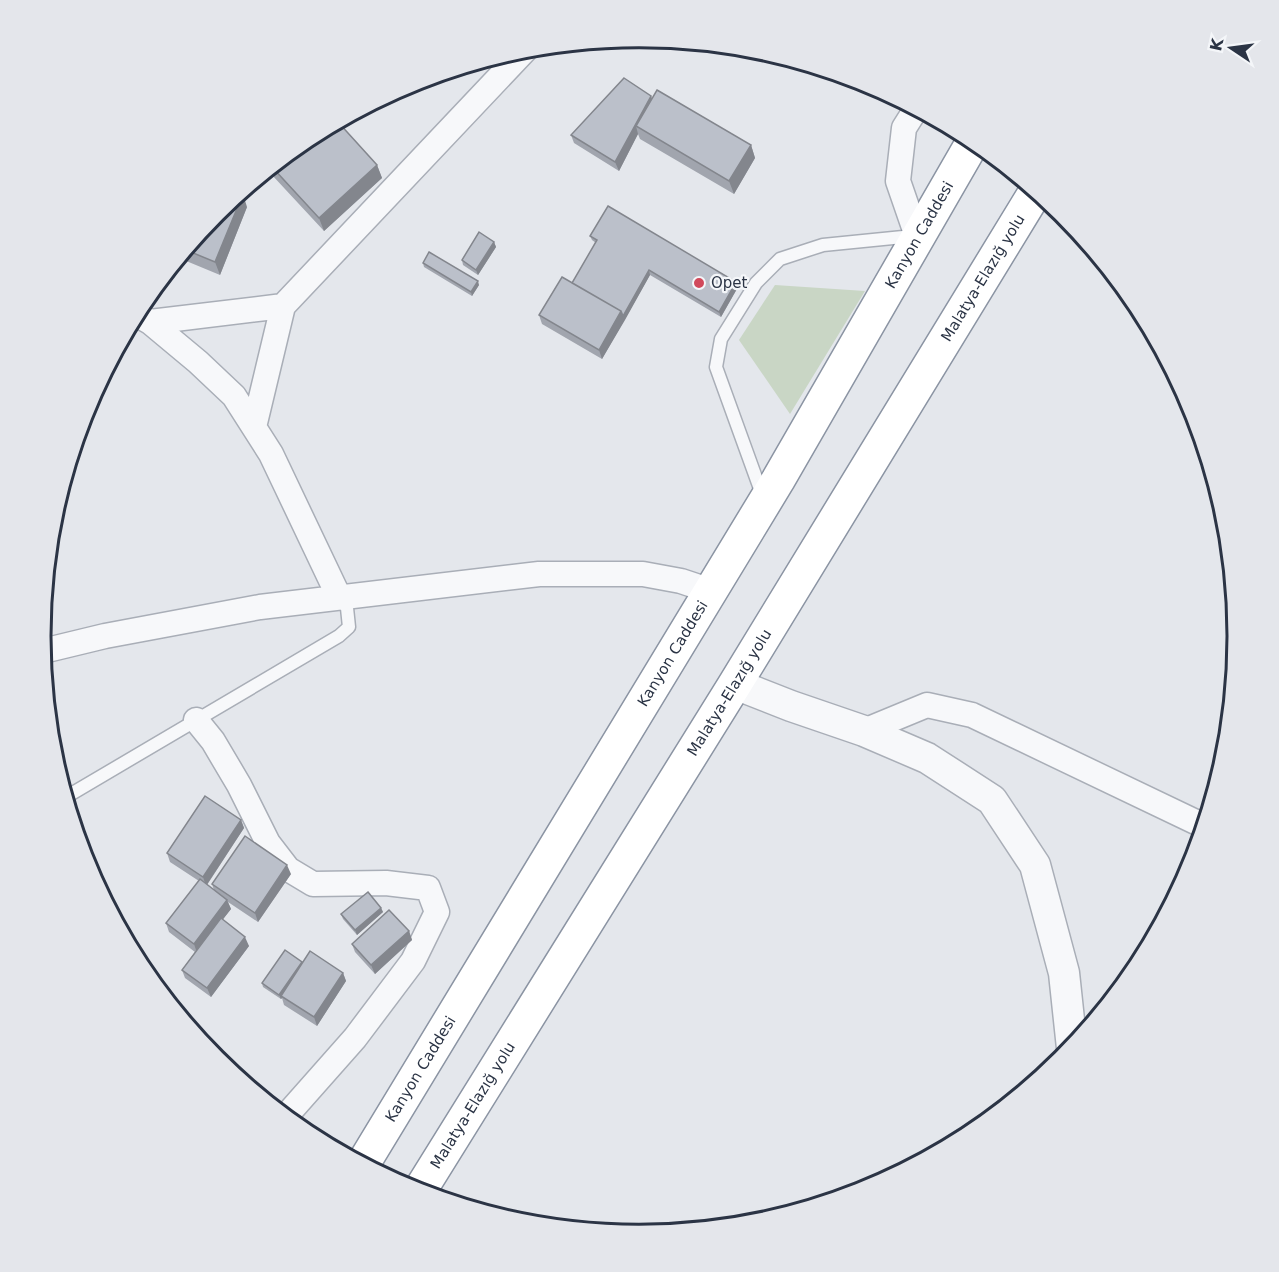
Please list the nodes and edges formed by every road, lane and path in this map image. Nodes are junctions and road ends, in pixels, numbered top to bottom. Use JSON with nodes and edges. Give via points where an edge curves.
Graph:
{"nodes":[{"id":1,"x":514,"y":62,"type":"edge"},
{"id":2,"x":912,"y":115,"type":"edge"},
{"id":3,"x":969,"y":149,"type":"edge"},
{"id":4,"x":1032,"y":198,"type":"edge"},
{"id":5,"x":917,"y":236,"type":"junction"},
{"id":6,"x":283,"y":306,"type":"junction"},
{"id":7,"x":145,"y":318,"type":"edge"},
{"id":8,"x":144,"y":319,"type":"edge"},
{"id":9,"x":254,"y":427,"type":"junction"},
{"id":10,"x":765,"y":502,"type":"junction"},
{"id":11,"x":711,"y":591,"type":"junction"},
{"id":12,"x":339,"y":597,"type":"junction"},
{"id":13,"x":52,"y":649,"type":"edge"},
{"id":14,"x":735,"y":684,"type":"junction"},
{"id":15,"x":196,"y":720,"type":"junction"},
{"id":16,"x":864,"y":731,"type":"junction"},
{"id":17,"x":73,"y":793,"type":"edge"},
{"id":18,"x":1197,"y":823,"type":"edge"},
{"id":19,"x":1071,"y":1036,"type":"edge"},
{"id":20,"x":292,"y":1109,"type":"edge"},
{"id":21,"x":366,"y":1156,"type":"edge"},
{"id":22,"x":425,"y":1183,"type":"edge"}],
"edges":[{"from":1,"to":6,"type":"street"},
{"from":2,"to":5,"type":"street","via":[[904,128],[898,181]]},
{"from":3,"to":5,"type":"highway","name":"Kanyon Caddesi"},
{"from":4,"to":14,"type":"highway","name":"Malatya-Elazığ yolu"},
{"from":5,"to":10,"type":"highway","name":"Kanyon Caddesi"},
{"from":5,"to":10,"type":"lane","via":[[823,244],[780,259],[756,283],[721,339],[716,367]]},
{"from":6,"to":7,"type":"street"},
{"from":6,"to":9,"type":"street"},
{"from":8,"to":9,"type":"street","via":[[234,396]]},
{"from":9,"to":12,"type":"street","via":[[271,453]]},
{"from":10,"to":11,"type":"highway","name":"Kanyon Caddesi"},
{"from":11,"to":12,"type":"street","via":[[643,574],[539,574]]},
{"from":11,"to":21,"type":"highway","name":"Kanyon Caddesi"},
{"from":12,"to":13,"type":"street","via":[[260,607]]},
{"from":12,"to":15,"type":"lane","via":[[347,608],[350,627]]},
{"from":14,"to":16,"type":"street"},
{"from":14,"to":22,"type":"highway","name":"Malatya-Elazığ yolu"},
{"from":15,"to":17,"type":"lane"},
{"from":15,"to":20,"type":"street","via":[[213,741],[268,843],[288,869],[313,884],[386,882],[428,888],[437,912],[413,961],[355,1038]]},
{"from":16,"to":18,"type":"street","via":[[927,705],[972,715]]},
{"from":16,"to":19,"type":"street","via":[[927,758],[992,800],[1035,865],[1064,973]]}]}
